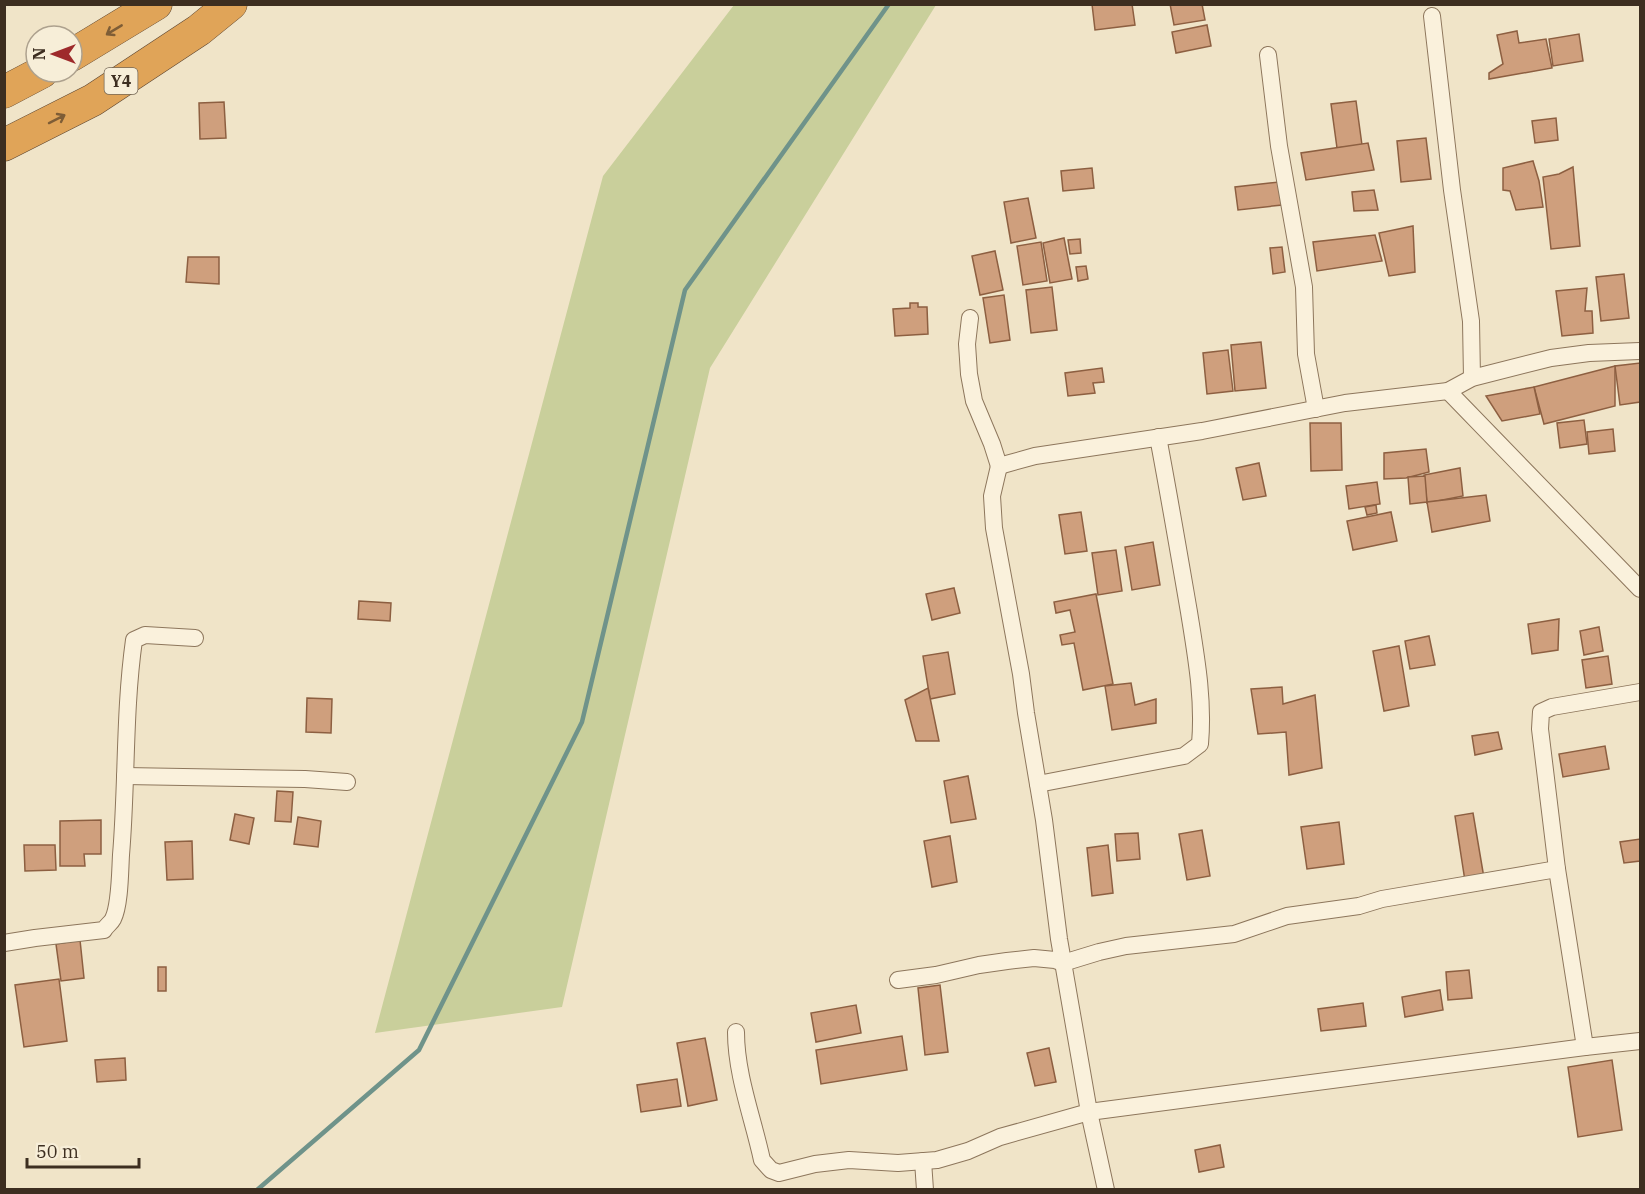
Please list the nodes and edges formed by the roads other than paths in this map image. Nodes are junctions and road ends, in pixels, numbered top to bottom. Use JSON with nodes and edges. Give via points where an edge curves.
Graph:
{"nodes":[{"id":1,"x":156,"y":4,"type":"edge"},
{"id":2,"x":231,"y":4,"type":"edge"},
{"id":3,"x":1432,"y":15,"type":"dead end"},
{"id":4,"x":84,"y":48,"type":"edge"},
{"id":5,"x":1268,"y":55,"type":"dead end"},
{"id":6,"x":24,"y":81,"type":"edge"},
{"id":7,"x":4,"y":92,"type":"edge"},
{"id":8,"x":4,"y":145,"type":"edge"},
{"id":9,"x":970,"y":318,"type":"dead end"},
{"id":10,"x":1641,"y":351,"type":"edge"},
{"id":11,"x":1472,"y":378,"type":"junction"},
{"id":12,"x":1448,"y":391,"type":"junction"},
{"id":13,"x":1316,"y":409,"type":"junction"},
{"id":14,"x":1158,"y":437,"type":"junction"},
{"id":15,"x":999,"y":466,"type":"junction"},
{"id":16,"x":1641,"y":589,"type":"edge"},
{"id":17,"x":195,"y":638,"type":"dead end"},
{"id":18,"x":1641,"y":692,"type":"edge"},
{"id":19,"x":125,"y":776,"type":"junction"},
{"id":20,"x":347,"y":782,"type":"dead end"},
{"id":21,"x":1038,"y":784,"type":"junction"},
{"id":22,"x":1557,"y":869,"type":"junction"},
{"id":23,"x":4,"y":943,"type":"edge"},
{"id":24,"x":1063,"y":963,"type":"junction"},
{"id":25,"x":898,"y":980,"type":"dead end"},
{"id":26,"x":736,"y":1032,"type":"dead end"},
{"id":27,"x":1641,"y":1041,"type":"edge"},
{"id":28,"x":1585,"y":1047,"type":"junction"},
{"id":29,"x":1089,"y":1112,"type":"junction"},
{"id":30,"x":923,"y":1161,"type":"junction"},
{"id":31,"x":925,"y":1190,"type":"edge"},
{"id":32,"x":1106,"y":1190,"type":"edge"}],
"edges":[{"from":1,"to":4,"type":"highway","one_way":true},
{"from":8,"to":2,"type":"highway","number":"Y4","one_way":true,"via":[[93,100],[199,30]]},
{"from":3,"to":11,"type":"street","via":[[1471,321]]},
{"from":5,"to":13,"type":"street","via":[[1279,146],[1304,287],[1306,354]]},
{"from":6,"to":7,"type":"highway"},
{"from":9,"to":15,"type":"street","via":[[968,354],[974,401]]},
{"from":10,"to":11,"type":"street","via":[[1551,358]]},
{"from":11,"to":12,"type":"street"},
{"from":12,"to":13,"type":"street"},
{"from":12,"to":16,"type":"street"},
{"from":13,"to":14,"type":"street"},
{"from":14,"to":15,"type":"street","via":[[1035,456]]},
{"from":14,"to":21,"type":"street","via":[[1200,683],[1200,744],[1184,756]]},
{"from":15,"to":21,"type":"street","via":[[992,496],[994,528]]},
{"from":17,"to":19,"type":"street","via":[[145,635],[134,639]]},
{"from":18,"to":22,"type":"street","via":[[1541,712]]},
{"from":19,"to":20,"type":"street"},
{"from":19,"to":23,"type":"street","via":[[118,897],[113,919],[104,930]]},
{"from":21,"to":24,"type":"street"},
{"from":22,"to":24,"type":"street","via":[[1287,916],[1234,933],[1126,946]]},
{"from":22,"to":28,"type":"street"},
{"from":24,"to":25,"type":"street","via":[[1025,959]]},
{"from":24,"to":29,"type":"street"},
{"from":26,"to":30,"type":"street","via":[[742,1081],[762,1160],[771,1170],[779,1173],[849,1160]]},
{"from":27,"to":28,"type":"street"},
{"from":28,"to":29,"type":"street"},
{"from":29,"to":30,"type":"street","via":[[1000,1137],[958,1154]]},
{"from":29,"to":32,"type":"street"},
{"from":30,"to":31,"type":"street"}]}
